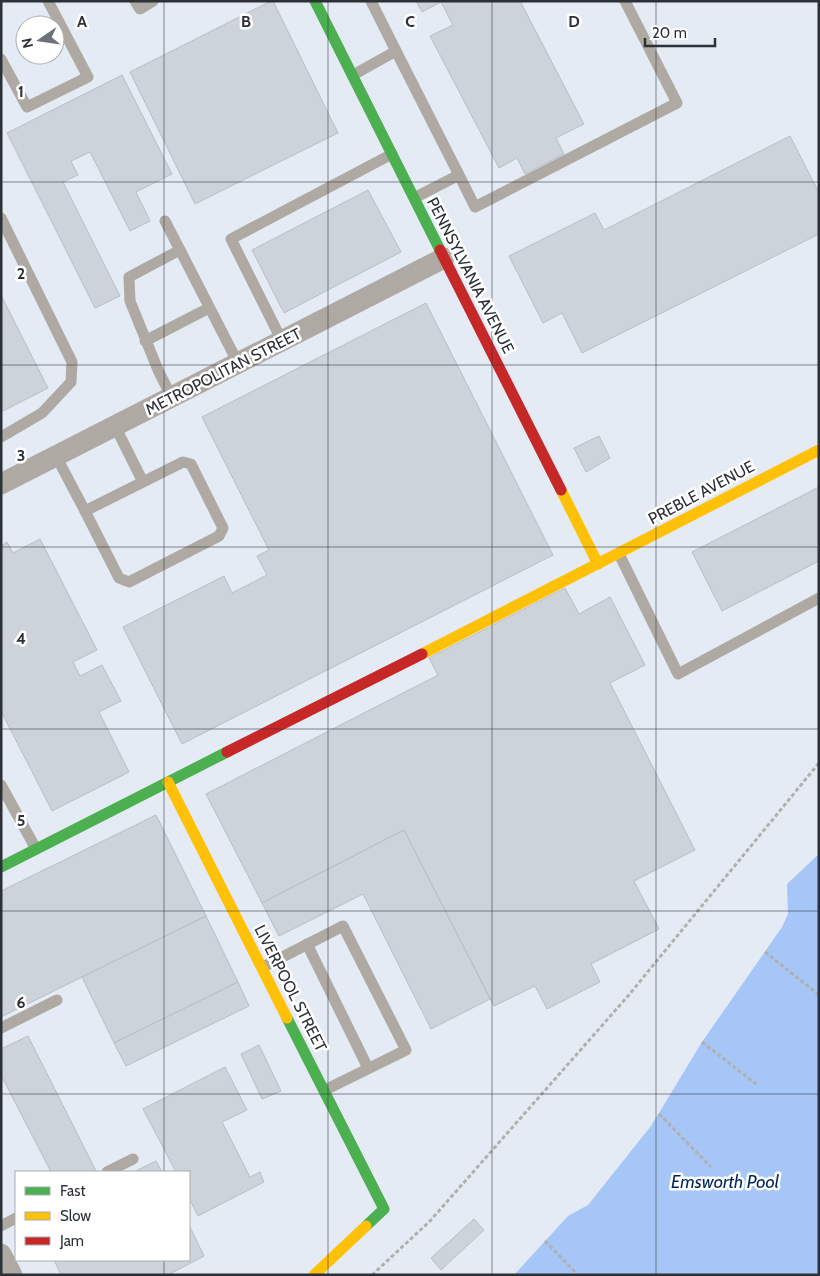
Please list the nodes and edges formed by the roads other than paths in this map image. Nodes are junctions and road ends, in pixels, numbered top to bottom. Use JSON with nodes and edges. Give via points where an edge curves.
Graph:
{"nodes":[{"id":1,"x":48,"y":1,"type":"edge"},
{"id":2,"x":135,"y":1,"type":"edge"},
{"id":3,"x":153,"y":1,"type":"edge"},
{"id":4,"x":315,"y":1,"type":"edge"},
{"id":5,"x":370,"y":1,"type":"edge"},
{"id":6,"x":624,"y":1,"type":"edge"},
{"id":7,"x":396,"y":51,"type":"junction"},
{"id":8,"x":1,"y":59,"type":"edge"},
{"id":9,"x":352,"y":75,"type":"junction"},
{"id":10,"x":392,"y":154,"type":"junction"},
{"id":11,"x":459,"y":175,"type":"junction"},
{"id":12,"x":414,"y":198,"type":"junction"},
{"id":13,"x":1,"y":218,"type":"edge"},
{"id":14,"x":165,"y":221,"type":"dead end"},
{"id":15,"x":180,"y":250,"type":"junction"},
{"id":16,"x":444,"y":258,"type":"junction"},
{"id":17,"x":209,"y":308,"type":"junction"},
{"id":18,"x":145,"y":341,"type":"junction"},
{"id":19,"x":282,"y":341,"type":"junction"},
{"id":20,"x":238,"y":363,"type":"junction"},
{"id":21,"x":171,"y":396,"type":"junction"},
{"id":22,"x":115,"y":426,"type":"junction"},
{"id":23,"x":1,"y":437,"type":"edge"},
{"id":24,"x":819,"y":450,"type":"edge"},
{"id":25,"x":56,"y":456,"type":"junction"},
{"id":26,"x":143,"y":482,"type":"junction"},
{"id":27,"x":1,"y":484,"type":"edge"},
{"id":28,"x":85,"y":511,"type":"junction"},
{"id":29,"x":619,"y":554,"type":"junction"},
{"id":30,"x":598,"y":564,"type":"junction"},
{"id":31,"x":819,"y":598,"type":"edge"},
{"id":32,"x":168,"y":782,"type":"junction"},
{"id":33,"x":1,"y":785,"type":"edge"},
{"id":34,"x":36,"y":849,"type":"junction"},
{"id":35,"x":1,"y":866,"type":"edge"},
{"id":36,"x":306,"y":944,"type":"junction"},
{"id":37,"x":263,"y":967,"type":"junction"},
{"id":38,"x":57,"y":1000,"type":"dead end"},
{"id":39,"x":1,"y":1028,"type":"edge"},
{"id":40,"x":368,"y":1068,"type":"junction"},
{"id":41,"x":325,"y":1090,"type":"junction"},
{"id":42,"x":133,"y":1159,"type":"dead end"},
{"id":43,"x":109,"y":1171,"type":"edge"},
{"id":44,"x":15,"y":1219,"type":"edge"},
{"id":45,"x":1,"y":1226,"type":"edge"},
{"id":46,"x":1,"y":1254,"type":"edge"},
{"id":47,"x":12,"y":1275,"type":"edge"},
{"id":48,"x":314,"y":1275,"type":"edge"}],
"edges":[{"from":1,"to":8,"type":"lane","via":[[88,77],[27,107]]},
{"from":2,"to":3,"type":"lane","via":[[140,9]]},
{"from":4,"to":9,"type":"street","name":"PENNSYLVANIA AVENUE"},
{"from":5,"to":7,"type":"lane"},
{"from":6,"to":11,"type":"lane","via":[[677,103],[475,207]]},
{"from":7,"to":9,"type":"lane"},
{"from":7,"to":11,"type":"lane"},
{"from":9,"to":10,"type":"street","name":"PENNSYLVANIA AVENUE"},
{"from":10,"to":12,"type":"street","name":"PENNSYLVANIA AVENUE"},
{"from":10,"to":19,"type":"lane","via":[[231,240]]},
{"from":11,"to":12,"type":"lane"},
{"from":12,"to":16,"type":"street","name":"PENNSYLVANIA AVENUE"},
{"from":13,"to":23,"type":"lane","via":[[72,362],[71,382],[42,413]]},
{"from":14,"to":15,"type":"lane"},
{"from":15,"to":17,"type":"lane"},
{"from":15,"to":18,"type":"lane","via":[[130,277],[130,301]]},
{"from":16,"to":19,"type":"street","name":"METROPOLITAN STREET"},
{"from":16,"to":30,"type":"street","name":"PENNSYLVANIA AVENUE"},
{"from":17,"to":18,"type":"lane"},
{"from":17,"to":20,"type":"lane"},
{"from":18,"to":21,"type":"lane"},
{"from":19,"to":20,"type":"street","name":"METROPOLITAN STREET"},
{"from":20,"to":21,"type":"street","name":"METROPOLITAN STREET"},
{"from":21,"to":22,"type":"street","name":"METROPOLITAN STREET"},
{"from":22,"to":25,"type":"street","name":"METROPOLITAN STREET"},
{"from":22,"to":26,"type":"lane"},
{"from":24,"to":29,"type":"street","name":"PREBLE AVENUE"},
{"from":25,"to":27,"type":"street","name":"METROPOLITAN STREET"},
{"from":25,"to":28,"type":"lane"},
{"from":26,"to":28,"type":"lane"},
{"from":26,"to":28,"type":"lane","via":[[183,462],[191,464],[223,528],[220,536],[129,582],[119,578]]},
{"from":29,"to":30,"type":"street","name":"PREBLE AVENUE"},
{"from":29,"to":31,"type":"lane","via":[[678,674]]},
{"from":30,"to":32,"type":"street","name":"PREBLE AVENUE"},
{"from":32,"to":34,"type":"street","name":"PREBLE AVENUE"},
{"from":32,"to":37,"type":"street","name":"LIVERPOOL STREET"},
{"from":33,"to":34,"type":"lane"},
{"from":34,"to":35,"type":"street","name":"PREBLE AVENUE"},
{"from":36,"to":37,"type":"lane"},
{"from":36,"to":40,"type":"lane"},
{"from":36,"to":40,"type":"lane","via":[[343,926],[406,1050]]},
{"from":37,"to":41,"type":"street","name":"LIVERPOOL STREET"},
{"from":38,"to":39,"type":"lane"},
{"from":40,"to":41,"type":"lane"},
{"from":41,"to":48,"type":"street","name":"LIVERPOOL STREET","via":[[384,1209]]},
{"from":42,"to":43,"type":"lane"},
{"from":44,"to":45,"type":"lane"},
{"from":46,"to":47,"type":"street"}]}
